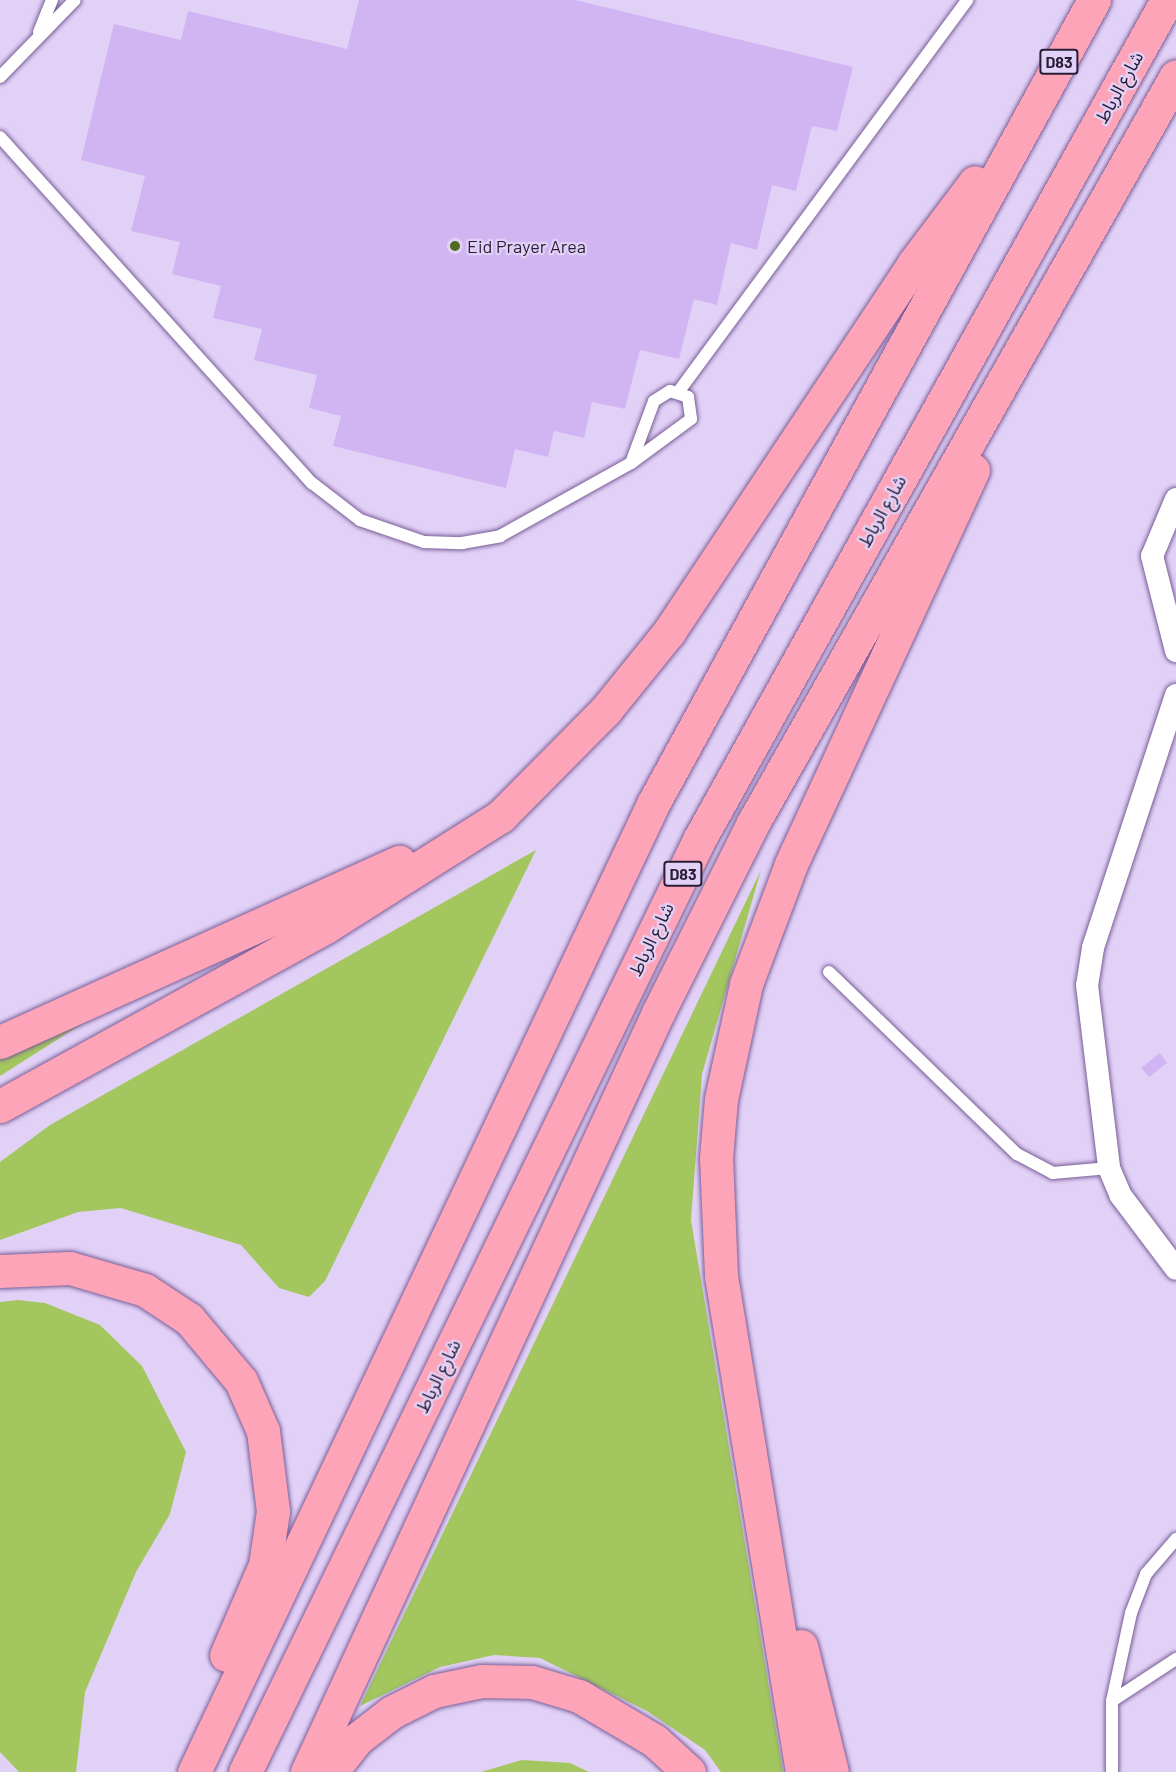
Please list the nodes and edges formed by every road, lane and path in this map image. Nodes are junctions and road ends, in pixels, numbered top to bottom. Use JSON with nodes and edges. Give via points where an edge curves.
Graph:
{"nodes":[{"id":1,"x":52,"y":0,"type":"edge"},
{"id":2,"x":75,"y":0,"type":"edge"},
{"id":3,"x":967,"y":0,"type":"edge"},
{"id":4,"x":1094,"y":0,"type":"edge"},
{"id":5,"x":1167,"y":0,"type":"edge"},
{"id":6,"x":33,"y":44,"type":"junction"},
{"id":7,"x":1176,"y":76,"type":"edge"},
{"id":8,"x":0,"y":77,"type":"edge"},
{"id":9,"x":1025,"y":124,"type":"junction"},
{"id":10,"x":0,"y":137,"type":"edge"},
{"id":11,"x":1059,"y":282,"type":"junction"},
{"id":12,"x":679,"y":391,"type":"junction"},
{"id":13,"x":632,"y":463,"type":"junction"},
{"id":14,"x":1176,"y":499,"type":"edge"},
{"id":15,"x":1176,"y":651,"type":"edge"},
{"id":16,"x":1176,"y":695,"type":"edge"},
{"id":17,"x":501,"y":816,"type":"junction"},
{"id":18,"x":829,"y":972,"type":"dead end"},
{"id":19,"x":0,"y":1042,"type":"edge"},
{"id":20,"x":0,"y":1106,"type":"edge"},
{"id":21,"x":1109,"y":1168,"type":"junction"},
{"id":22,"x":1176,"y":1269,"type":"edge"},
{"id":23,"x":0,"y":1271,"type":"edge"},
{"id":24,"x":747,"y":1441,"type":"junction"},
{"id":25,"x":1176,"y":1539,"type":"edge"},
{"id":26,"x":1176,"y":1659,"type":"edge"},
{"id":27,"x":1112,"y":1701,"type":"junction"},
{"id":28,"x":219,"y":1723,"type":"junction"},
{"id":29,"x":194,"y":1772,"type":"edge"},
{"id":30,"x":245,"y":1772,"type":"edge"},
{"id":31,"x":307,"y":1772,"type":"edge"},
{"id":32,"x":331,"y":1772,"type":"edge"},
{"id":33,"x":688,"y":1772,"type":"edge"},
{"id":34,"x":802,"y":1772,"type":"edge"},
{"id":35,"x":832,"y":1772,"type":"edge"},
{"id":36,"x":1112,"y":1772,"type":"edge"}],
"edges":[{"from":1,"to":6,"type":"lane"},
{"from":2,"to":6,"type":"lane"},
{"from":3,"to":12,"type":"lane"},
{"from":4,"to":9,"type":"highway","number":"D83"},
{"from":5,"to":30,"type":"highway","name":"شارع الرباط","number":"D83","via":[[700,838]]},
{"from":6,"to":8,"type":"lane"},
{"from":7,"to":11,"type":"highway"},
{"from":9,"to":17,"type":"highway","via":[[914,264],[669,632],[604,711]]},
{"from":9,"to":28,"type":"highway","number":"D83","via":[[654,802]]},
{"from":10,"to":13,"type":"lane","via":[[312,483],[360,519],[424,542],[462,543],[500,536]]},
{"from":11,"to":24,"type":"highway","via":[[791,864],[746,984],[721,1099],[716,1182],[721,1276]]},
{"from":11,"to":31,"type":"highway","via":[[748,834],[659,1011]]},
{"from":12,"to":13,"type":"lane","via":[[654,401]]},
{"from":12,"to":13,"type":"lane","via":[[692,408],[691,419]]},
{"from":14,"to":15,"type":"street","via":[[1156,541],[1152,564]]},
{"from":16,"to":21,"type":"street","via":[[1089,966],[1097,1100]]},
{"from":17,"to":19,"type":"highway"},
{"from":17,"to":20,"type":"highway","via":[[327,926]]},
{"from":18,"to":21,"type":"lane","via":[[1017,1154],[1053,1173]]},
{"from":21,"to":22,"type":"street","via":[[1121,1196]]},
{"from":23,"to":28,"type":"highway","via":[[70,1268],[146,1290],[208,1338],[253,1406],[269,1458],[270,1539],[217,1680]]},
{"from":24,"to":34,"type":"highway"},
{"from":24,"to":35,"type":"highway"},
{"from":25,"to":27,"type":"lane","via":[[1146,1574],[1131,1613]]},
{"from":26,"to":27,"type":"lane"},
{"from":27,"to":36,"type":"lane"},
{"from":28,"to":29,"type":"highway","number":"D83"},
{"from":32,"to":33,"type":"highway","via":[[357,1739],[392,1712],[434,1691],[482,1681],[532,1682],[579,1696],[655,1741]]}]}
